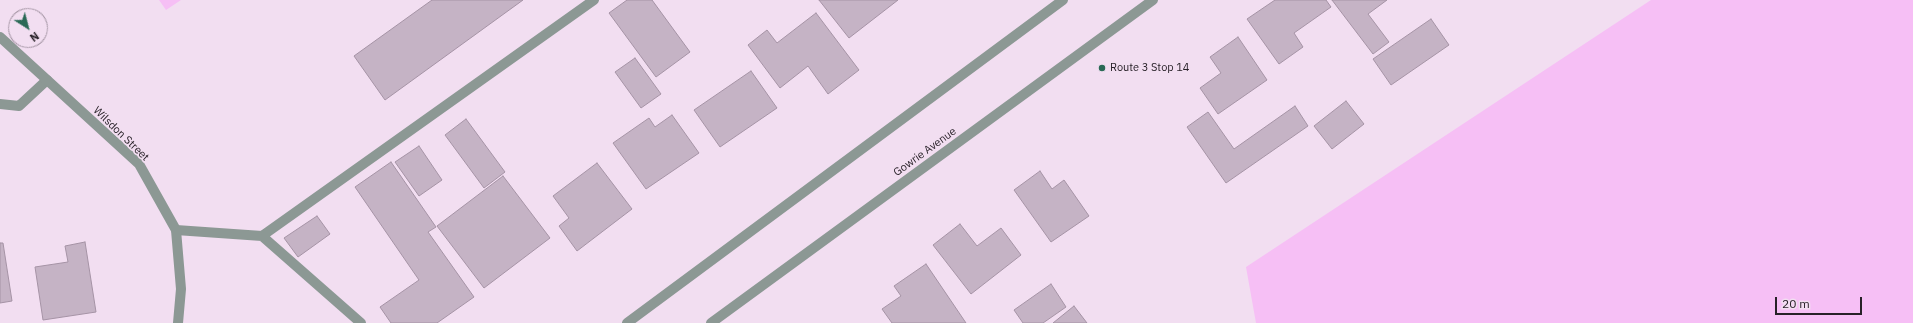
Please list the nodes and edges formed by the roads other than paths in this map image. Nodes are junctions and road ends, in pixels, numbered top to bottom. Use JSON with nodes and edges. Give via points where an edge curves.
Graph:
{"nodes":[{"id":1,"x":594,"y":0,"type":"edge"},
{"id":2,"x":1063,"y":0,"type":"edge"},
{"id":3,"x":1153,"y":0,"type":"edge"},
{"id":4,"x":0,"y":37,"type":"edge"},
{"id":5,"x":47,"y":80,"type":"junction"},
{"id":6,"x":0,"y":104,"type":"edge"},
{"id":7,"x":176,"y":230,"type":"junction"},
{"id":8,"x":262,"y":236,"type":"junction"},
{"id":9,"x":178,"y":323,"type":"edge"},
{"id":10,"x":361,"y":323,"type":"edge"},
{"id":11,"x":627,"y":323,"type":"edge"},
{"id":12,"x":711,"y":323,"type":"edge"}],
"edges":[{"from":1,"to":8,"type":"street"},
{"from":2,"to":11,"type":"street"},
{"from":3,"to":12,"type":"street","name":"Gowrie Avenue"},
{"from":4,"to":5,"type":"street","name":"Wilsdon Street"},
{"from":5,"to":6,"type":"street","via":[[19,106]]},
{"from":5,"to":7,"type":"street","name":"Wilsdon Street","via":[[139,164]]},
{"from":7,"to":8,"type":"street"},
{"from":7,"to":9,"type":"street","name":"Wilsdon Street","via":[[181,289]]},
{"from":8,"to":10,"type":"street"}]}
